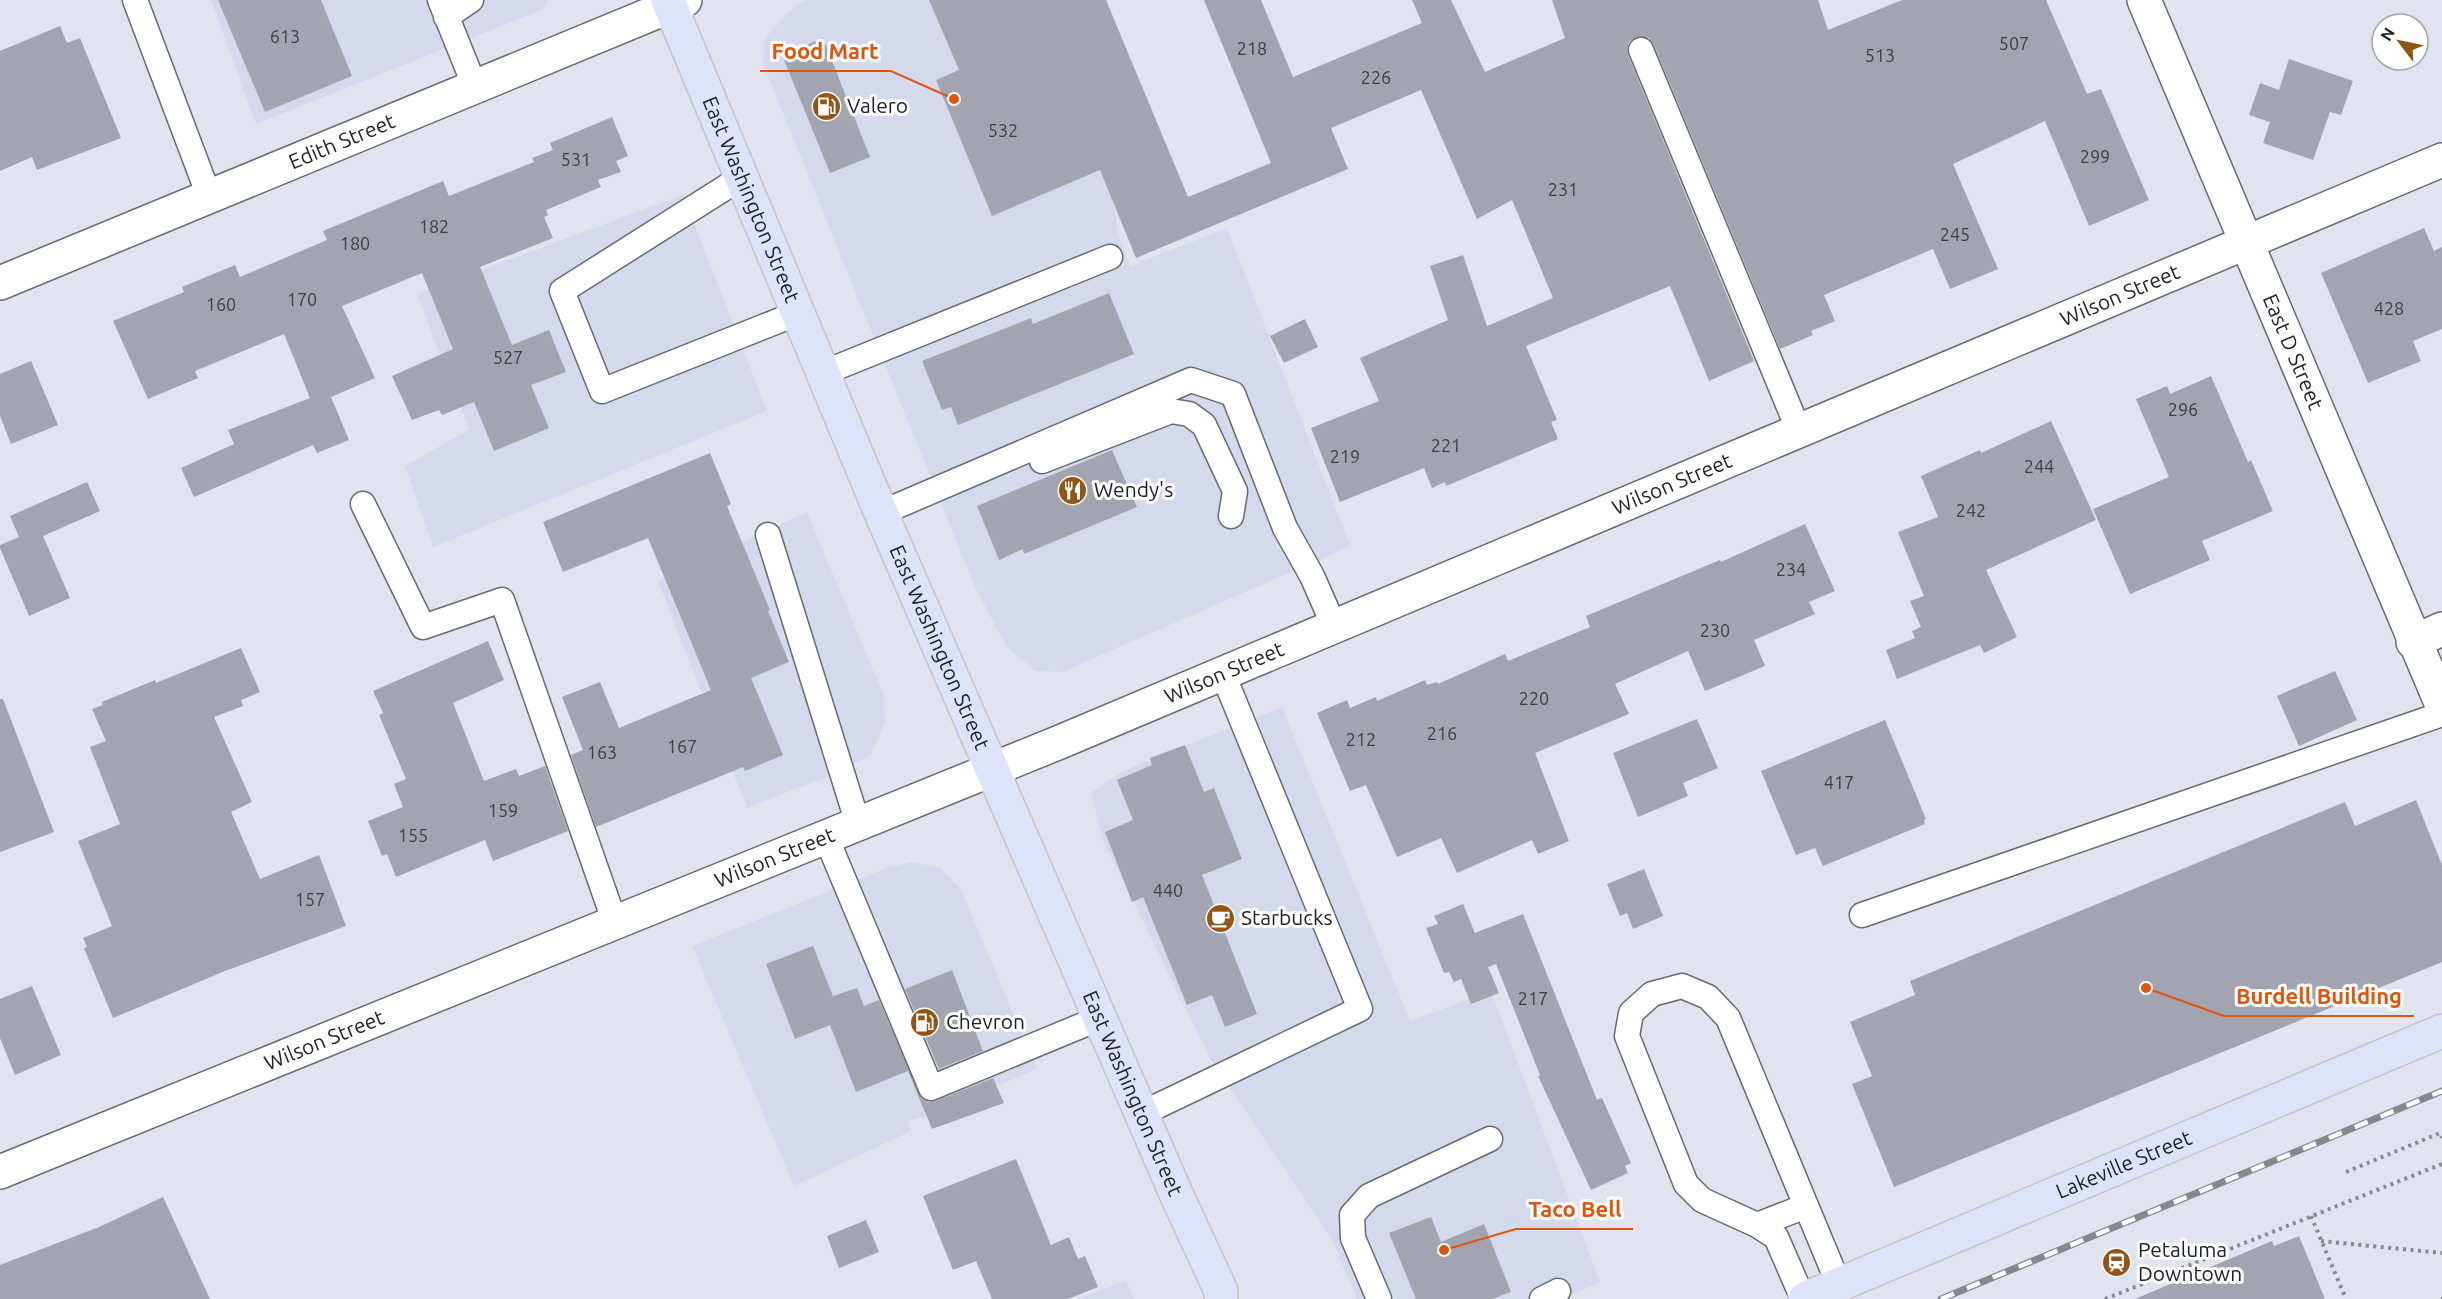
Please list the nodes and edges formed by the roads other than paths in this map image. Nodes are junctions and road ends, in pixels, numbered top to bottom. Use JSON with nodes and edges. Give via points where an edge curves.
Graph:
{"nodes":[{"id":1,"x":135,"y":0,"type":"edge"},
{"id":2,"x":471,"y":0,"type":"edge"},
{"id":3,"x":2144,"y":0,"type":"edge"},
{"id":4,"x":675,"y":2,"type":"edge"},
{"id":5,"x":443,"y":9,"type":"edge"},
{"id":6,"x":1641,"y":50,"type":"dead end"},
{"id":7,"x":475,"y":87,"type":"junction"},
{"id":8,"x":2442,"y":160,"type":"edge"},
{"id":9,"x":742,"y":177,"type":"junction"},
{"id":10,"x":209,"y":196,"type":"junction"},
{"id":11,"x":2245,"y":243,"type":"junction"},
{"id":12,"x":1110,"y":257,"type":"dead end"},
{"id":13,"x":0,"y":283,"type":"edge"},
{"id":14,"x":798,"y":313,"type":"junction"},
{"id":15,"x":823,"y":373,"type":"junction"},
{"id":16,"x":1799,"y":431,"type":"junction"},
{"id":17,"x":969,"y":475,"type":"junction"},
{"id":18,"x":363,"y":504,"type":"dead end"},
{"id":19,"x":881,"y":513,"type":"junction"},
{"id":20,"x":1231,"y":516,"type":"dead end"},
{"id":21,"x":768,"y":535,"type":"dead end"},
{"id":22,"x":1334,"y":626,"type":"junction"},
{"id":23,"x":2428,"y":635,"type":"edge"},
{"id":24,"x":1222,"y":674,"type":"junction"},
{"id":25,"x":2442,"y":705,"type":"edge"},
{"id":26,"x":2442,"y":714,"type":"edge"},
{"id":27,"x":992,"y":770,"type":"junction"},
{"id":28,"x":858,"y":824,"type":"junction"},
{"id":29,"x":826,"y":837,"type":"junction"},
{"id":30,"x":1862,"y":915,"type":"dead end"},
{"id":31,"x":615,"y":923,"type":"junction"},
{"id":32,"x":1100,"y":1018,"type":"junction"},
{"id":33,"x":2442,"y":1030,"type":"edge"},
{"id":34,"x":1141,"y":1114,"type":"junction"},
{"id":35,"x":1490,"y":1139,"type":"dead end"},
{"id":36,"x":0,"y":1172,"type":"edge"},
{"id":37,"x":1806,"y":1206,"type":"junction"},
{"id":38,"x":1756,"y":1225,"type":"junction"},
{"id":39,"x":1839,"y":1285,"type":"junction"},
{"id":40,"x":1221,"y":1297,"type":"edge"},
{"id":41,"x":1379,"y":1299,"type":"edge"},
{"id":42,"x":1804,"y":1299,"type":"edge"}],
"edges":[{"from":1,"to":10,"type":"lane"},
{"from":2,"to":5,"type":"lane"},
{"from":3,"to":11,"type":"street","name":"East D Street"},
{"from":4,"to":7,"type":"street","name":"Edith Street"},
{"from":4,"to":9,"type":"main road","name":"East Washington Street"},
{"from":5,"to":7,"type":"lane"},
{"from":6,"to":16,"type":"lane"},
{"from":7,"to":10,"type":"street","name":"Edith Street"},
{"from":8,"to":11,"type":"street","name":"Wilson Street"},
{"from":9,"to":14,"type":"main road","name":"East Washington Street"},
{"from":9,"to":14,"type":"lane","via":[[562,291],[602,391]]},
{"from":10,"to":13,"type":"street","name":"Edith Street"},
{"from":11,"to":16,"type":"street","name":"Wilson Street"},
{"from":11,"to":23,"type":"street","name":"East D Street"},
{"from":12,"to":15,"type":"lane"},
{"from":14,"to":15,"type":"main road","name":"East Washington Street"},
{"from":15,"to":19,"type":"main road","name":"East Washington Street"},
{"from":16,"to":22,"type":"street","name":"Wilson Street"},
{"from":17,"to":19,"type":"lane"},
{"from":17,"to":20,"type":"lane","via":[[1026,466],[1171,411],[1189,414],[1204,425],[1235,490]]},
{"from":17,"to":22,"type":"lane","via":[[1191,380],[1233,394],[1285,528]]},
{"from":18,"to":31,"type":"lane","via":[[423,627],[502,600]]},
{"from":19,"to":27,"type":"main road","name":"East Washington Street"},
{"from":21,"to":28,"type":"lane"},
{"from":22,"to":24,"type":"street","name":"Wilson Street"},
{"from":23,"to":25,"type":"street","name":"East D Street"},
{"from":24,"to":27,"type":"street","name":"Wilson Street"},
{"from":24,"to":34,"type":"lane","via":[[1360,1010]]},
{"from":26,"to":30,"type":"lane"},
{"from":27,"to":28,"type":"street","name":"Wilson Street"},
{"from":27,"to":32,"type":"main road","name":"East Washington Street"},
{"from":28,"to":29,"type":"street","name":"Wilson Street"},
{"from":29,"to":31,"type":"street","name":"Wilson Street"},
{"from":29,"to":32,"type":"lane","via":[[931,1088]]},
{"from":31,"to":36,"type":"street","name":"Wilson Street"},
{"from":32,"to":34,"type":"main road","name":"East Washington Street"},
{"from":33,"to":39,"type":"main road","name":"Lakeville Street"},
{"from":34,"to":40,"type":"main road","name":"East Washington Street"},
{"from":35,"to":41,"type":"lane","via":[[1369,1196],[1352,1215],[1353,1238]]},
{"from":37,"to":38,"type":"lane"},
{"from":37,"to":38,"type":"lane","via":[[1728,1018],[1708,997],[1682,986],[1652,994],[1630,1013],[1627,1036],[1686,1184],[1702,1200]]},
{"from":37,"to":39,"type":"lane"},
{"from":38,"to":42,"type":"lane","via":[[1776,1237]]},
{"from":39,"to":42,"type":"main road","name":"Lakeville Street"}]}
